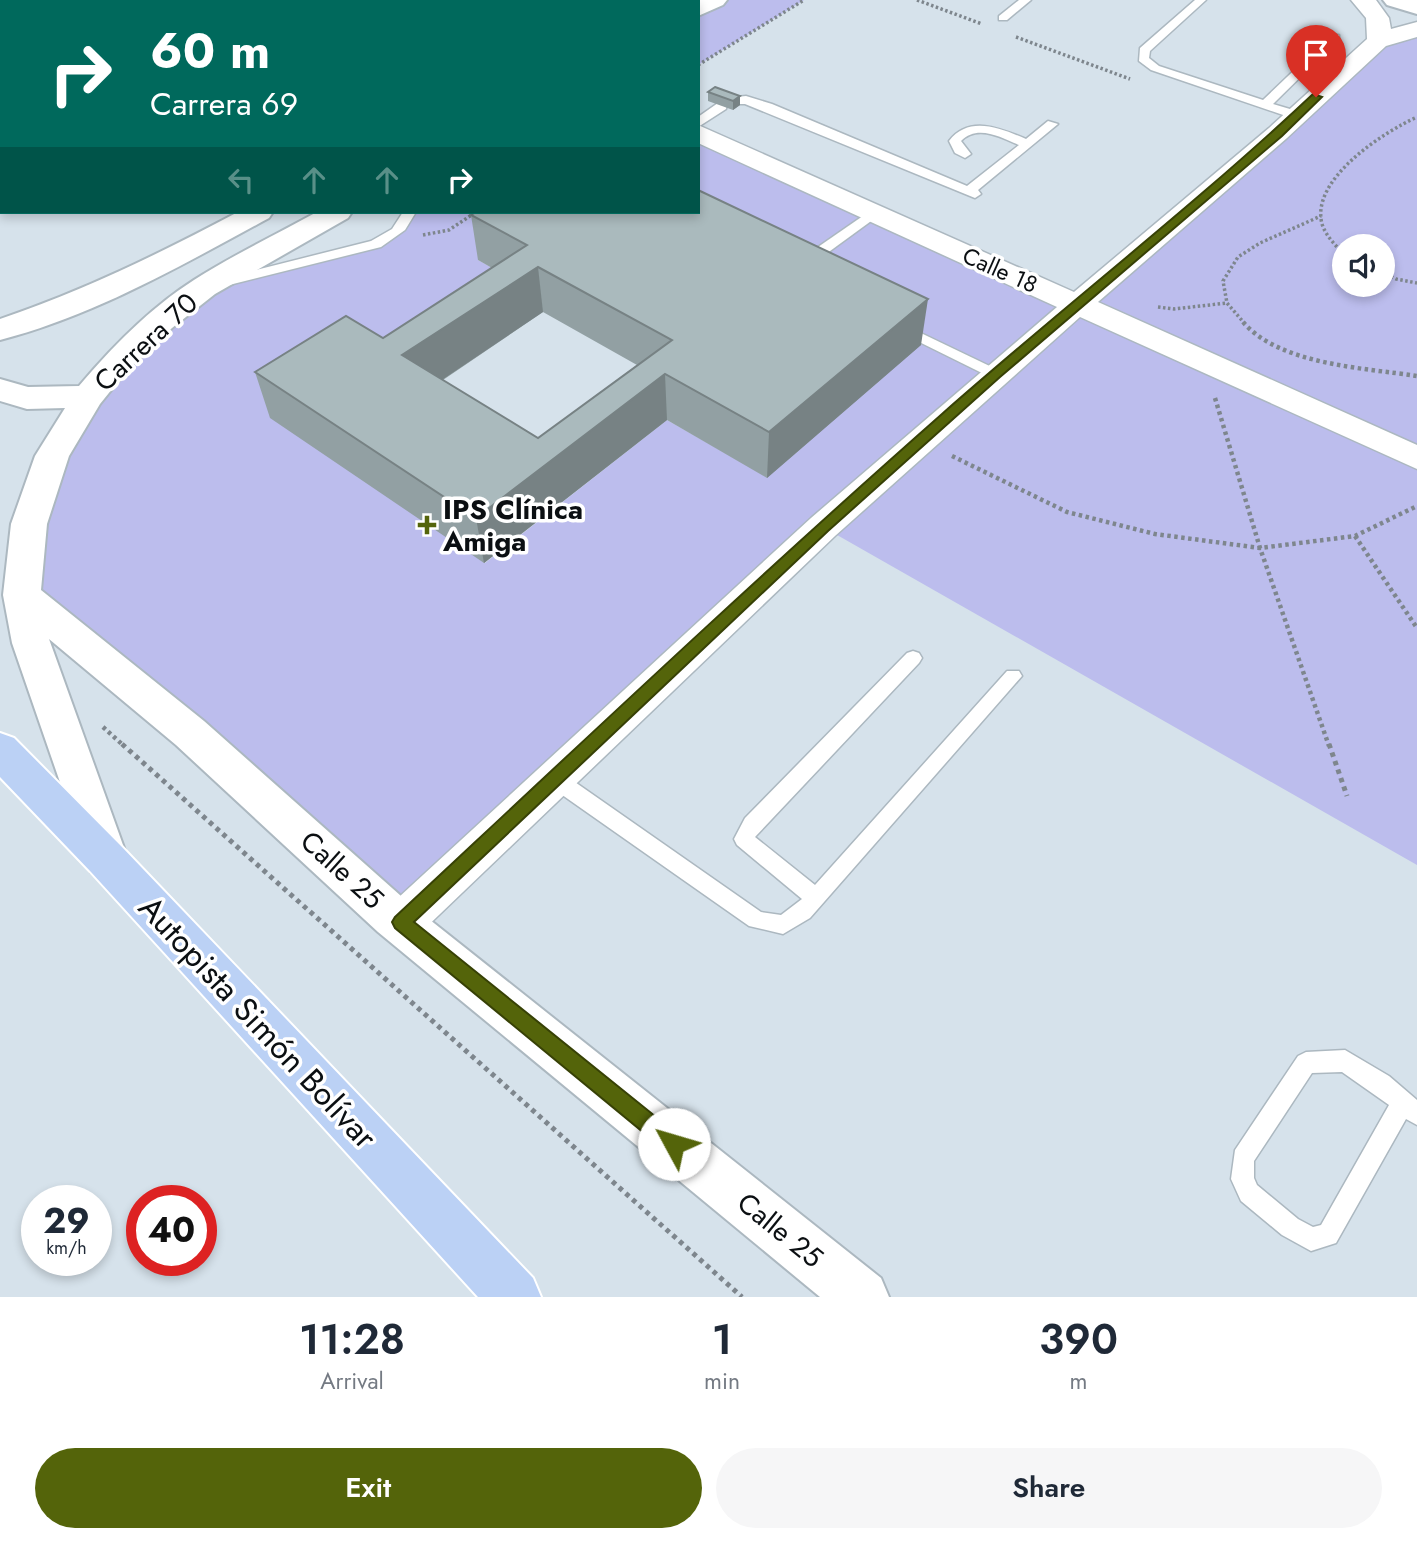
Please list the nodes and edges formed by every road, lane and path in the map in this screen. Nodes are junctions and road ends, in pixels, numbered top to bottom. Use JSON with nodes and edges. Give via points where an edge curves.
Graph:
{"nodes":[{"id":1,"x":804,"y":0,"type":"edge"},
{"id":2,"x":917,"y":0,"type":"edge"},
{"id":3,"x":1026,"y":0,"type":"edge"},
{"id":4,"x":1201,"y":0,"type":"edge"},
{"id":5,"x":1362,"y":0,"type":"edge"},
{"id":6,"x":1395,"y":0,"type":"edge"},
{"id":7,"x":1417,"y":7,"type":"edge"},
{"id":8,"x":1003,"y":18,"type":"dead end"},
{"id":9,"x":981,"y":24,"type":"dead end"},
{"id":10,"x":1417,"y":29,"type":"edge"},
{"id":11,"x":1007,"y":33,"type":"dead end"},
{"id":12,"x":1335,"y":37,"type":"dead end"},
{"id":13,"x":1378,"y":41,"type":"junction"},
{"id":14,"x":700,"y":64,"type":"edge"},
{"id":15,"x":1136,"y":81,"type":"dead end"},
{"id":16,"x":1265,"y":105,"type":"junction"},
{"id":17,"x":1296,"y":115,"type":"junction"},
{"id":18,"x":1417,"y":117,"type":"edge"},
{"id":19,"x":700,"y":122,"type":"edge"},
{"id":20,"x":1052,"y":124,"type":"dead end"},
{"id":21,"x":700,"y":134,"type":"edge"},
{"id":22,"x":1028,"y":144,"type":"junction"},
{"id":23,"x":965,"y":154,"type":"dead end"},
{"id":24,"x":873,"y":213,"type":"junction"},
{"id":25,"x":255,"y":214,"type":"edge"},
{"id":26,"x":334,"y":214,"type":"edge"},
{"id":27,"x":408,"y":214,"type":"edge"},
{"id":28,"x":473,"y":214,"type":"edge"},
{"id":29,"x":1321,"y":216,"type":"junction"},
{"id":30,"x":395,"y":234,"type":"junction"},
{"id":31,"x":1332,"y":241,"type":"edge"},
{"id":32,"x":810,"y":259,"type":"edge"},
{"id":33,"x":1395,"y":278,"type":"edge"},
{"id":34,"x":1417,"y":283,"type":"edge"},
{"id":35,"x":204,"y":287,"type":"junction"},
{"id":36,"x":1227,"y":303,"type":"junction"},
{"id":37,"x":1079,"y":306,"type":"junction"},
{"id":38,"x":1154,"y":306,"type":"dead end"},
{"id":39,"x":886,"y":320,"type":"edge"},
{"id":40,"x":0,"y":330,"type":"edge"},
{"id":41,"x":995,"y":374,"type":"junction"},
{"id":42,"x":1417,"y":376,"type":"edge"},
{"id":43,"x":0,"y":390,"type":"edge"},
{"id":44,"x":1214,"y":393,"type":"dead end"},
{"id":45,"x":88,"y":397,"type":"junction"},
{"id":46,"x":942,"y":451,"type":"dead end"},
{"id":47,"x":1417,"y":458,"type":"edge"},
{"id":48,"x":1417,"y":506,"type":"edge"},
{"id":49,"x":1355,"y":536,"type":"junction"},
{"id":50,"x":1260,"y":548,"type":"junction"},
{"id":51,"x":22,"y":595,"type":"junction"},
{"id":52,"x":1417,"y":628,"type":"edge"},
{"id":53,"x":913,"y":658,"type":"dead end"},
{"id":54,"x":1013,"y":676,"type":"dead end"},
{"id":55,"x":95,"y":720,"type":"dead end"},
{"id":56,"x":0,"y":751,"type":"edge"},
{"id":57,"x":555,"y":779,"type":"junction"},
{"id":58,"x":1347,"y":796,"type":"dead end"},
{"id":59,"x":106,"y":859,"type":"junction"},
{"id":60,"x":816,"y":898,"type":"junction"},
{"id":61,"x":401,"y":922,"type":"junction"},
{"id":62,"x":1409,"y":1109,"type":"edge"},
{"id":63,"x":514,"y":1297,"type":"edge"},
{"id":64,"x":742,"y":1297,"type":"edge"},
{"id":65,"x":862,"y":1297,"type":"edge"}],
"edges":[{"from":1,"to":14,"type":"path"},
{"from":2,"to":9,"type":"path"},
{"from":3,"to":8,"type":"lane"},
{"from":4,"to":16,"type":"lane","via":[[1144,50],[1143,59],[1155,68]]},
{"from":5,"to":13,"type":"street","via":[[1379,22]]},
{"from":6,"to":7,"type":"street"},
{"from":10,"to":13,"type":"street"},
{"from":11,"to":15,"type":"path"},
{"from":12,"to":16,"type":"lane"},
{"from":13,"to":17,"type":"street"},
{"from":16,"to":17,"type":"lane"},
{"from":17,"to":37,"type":"street"},
{"from":18,"to":29,"type":"path","via":[[1394,126],[1363,150],[1324,196]]},
{"from":19,"to":22,"type":"lane","via":[[726,103],[754,102],[972,193]]},
{"from":20,"to":22,"type":"lane"},
{"from":21,"to":24,"type":"street","name":"Calle 18"},
{"from":22,"to":23,"type":"lane","via":[[993,131],[969,130],[955,141]]},
{"from":24,"to":32,"type":"lane"},
{"from":24,"to":37,"type":"street","name":"Calle 18"},
{"from":25,"to":40,"type":"street","name":"Carrera 70","via":[[76,304]]},
{"from":26,"to":35,"type":"street","name":"Carrera 70"},
{"from":27,"to":30,"type":"lane"},
{"from":28,"to":30,"type":"path","via":[[449,230],[410,237]]},
{"from":29,"to":31,"type":"path"},
{"from":29,"to":36,"type":"path","via":[[1238,257],[1223,281]]},
{"from":30,"to":35,"type":"lane","via":[[376,244]]},
{"from":33,"to":34,"type":"path"},
{"from":35,"to":45,"type":"street","name":"Carrera 70","via":[[127,353]]},
{"from":36,"to":38,"type":"path","via":[[1174,309]]},
{"from":36,"to":42,"type":"path","via":[[1249,329],[1278,347],[1318,361]]},
{"from":37,"to":41,"type":"street"},
{"from":37,"to":47,"type":"street","name":"Calle 18"},
{"from":39,"to":41,"type":"lane"},
{"from":41,"to":57,"type":"street","via":[[823,527]]},
{"from":43,"to":45,"type":"street","via":[[27,398]]},
{"from":44,"to":50,"type":"path"},
{"from":45,"to":51,"type":"street","name":"Carrera 70","via":[[52,456],[29,524]]},
{"from":46,"to":50,"type":"path","via":[[1067,512],[1155,534]]},
{"from":48,"to":49,"type":"path"},
{"from":49,"to":50,"type":"path"},
{"from":49,"to":52,"type":"path"},
{"from":50,"to":58,"type":"path"},
{"from":51,"to":59,"type":"street","name":"Carrera 70","via":[[31,643]]},
{"from":51,"to":61,"type":"street","name":"Calle 25","via":[[190,733]]},
{"from":53,"to":60,"type":"lane","via":[[752,824],[744,839]]},
{"from":54,"to":60,"type":"lane"},
{"from":55,"to":64,"type":"path"},
{"from":56,"to":59,"type":"highway","name":"Autopista Simón Bolívar"},
{"from":57,"to":60,"type":"lane","via":[[756,920],[783,925]]},
{"from":57,"to":61,"type":"street"},
{"from":59,"to":63,"type":"highway","name":"Autopista Simón Bolívar"},
{"from":61,"to":65,"type":"street","name":"Calle 25"},
{"from":62,"to":62,"type":"lane","via":[[1345,1061],[1306,1063],[1243,1158],[1242,1179],[1249,1193],[1290,1227],[1311,1239],[1328,1235]]}]}
